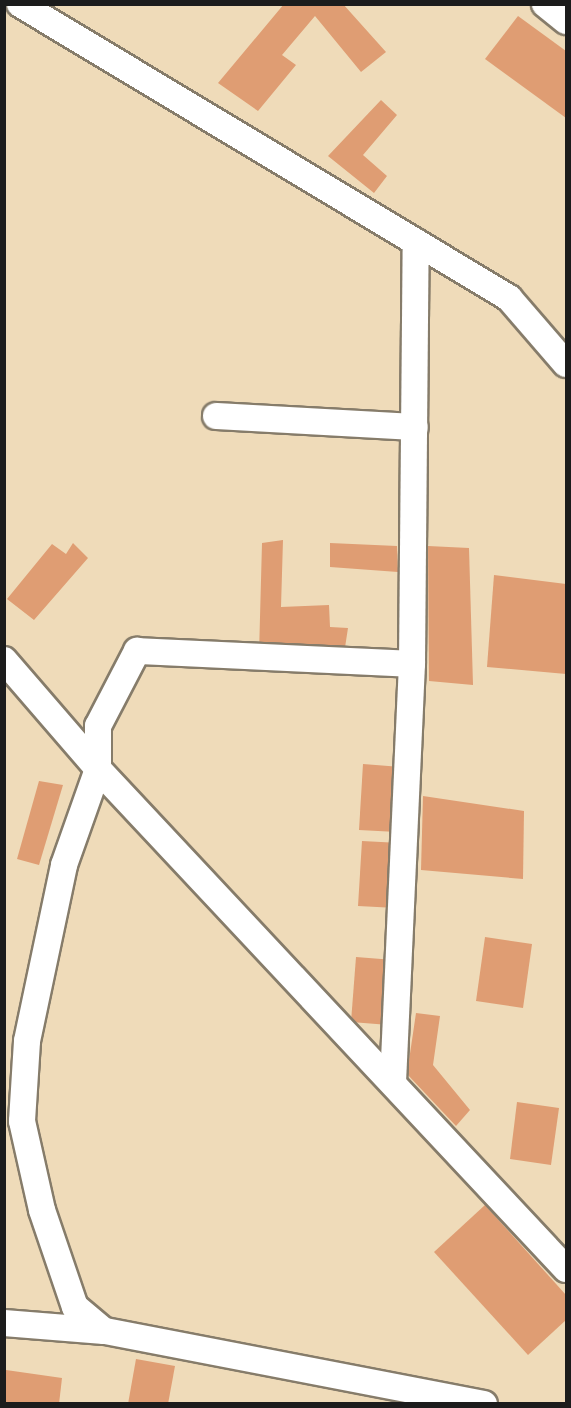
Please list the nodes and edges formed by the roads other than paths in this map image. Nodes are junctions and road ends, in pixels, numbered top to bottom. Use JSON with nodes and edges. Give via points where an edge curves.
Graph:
{"nodes":[{"id":1,"x":20,"y":4,"type":"edge"},
{"id":2,"x":545,"y":4,"type":"edge"},
{"id":3,"x":567,"y":21,"type":"edge"},
{"id":4,"x":416,"y":242,"type":"junction"},
{"id":5,"x":567,"y":364,"type":"edge"},
{"id":6,"x":216,"y":416,"type":"dead end"},
{"id":7,"x":415,"y":427,"type":"junction"},
{"id":8,"x":4,"y":660,"type":"edge"},
{"id":9,"x":412,"y":664,"type":"junction"},
{"id":10,"x":98,"y":769,"type":"junction"},
{"id":11,"x":393,"y":1080,"type":"junction"},
{"id":12,"x":567,"y":1269,"type":"edge"},
{"id":13,"x":4,"y":1323,"type":"edge"},
{"id":14,"x":104,"y":1331,"type":"junction"},
{"id":15,"x":445,"y":1400,"type":"edge"},
{"id":16,"x":484,"y":1404,"type":"edge"}],
"edges":[{"from":1,"to":4,"type":"street"},
{"from":2,"to":3,"type":"street"},
{"from":4,"to":5,"type":"street","via":[[508,298]]},
{"from":4,"to":7,"type":"street"},
{"from":6,"to":7,"type":"street"},
{"from":7,"to":9,"type":"street"},
{"from":8,"to":10,"type":"street"},
{"from":9,"to":10,"type":"street","via":[[137,651],[98,726]]},
{"from":9,"to":11,"type":"street"},
{"from":10,"to":11,"type":"street"},
{"from":10,"to":14,"type":"street","via":[[63,865],[27,1041],[22,1121],[42,1210],[75,1307]]},
{"from":11,"to":12,"type":"street"},
{"from":13,"to":14,"type":"street"},
{"from":14,"to":15,"type":"street"},
{"from":15,"to":16,"type":"street"}]}
